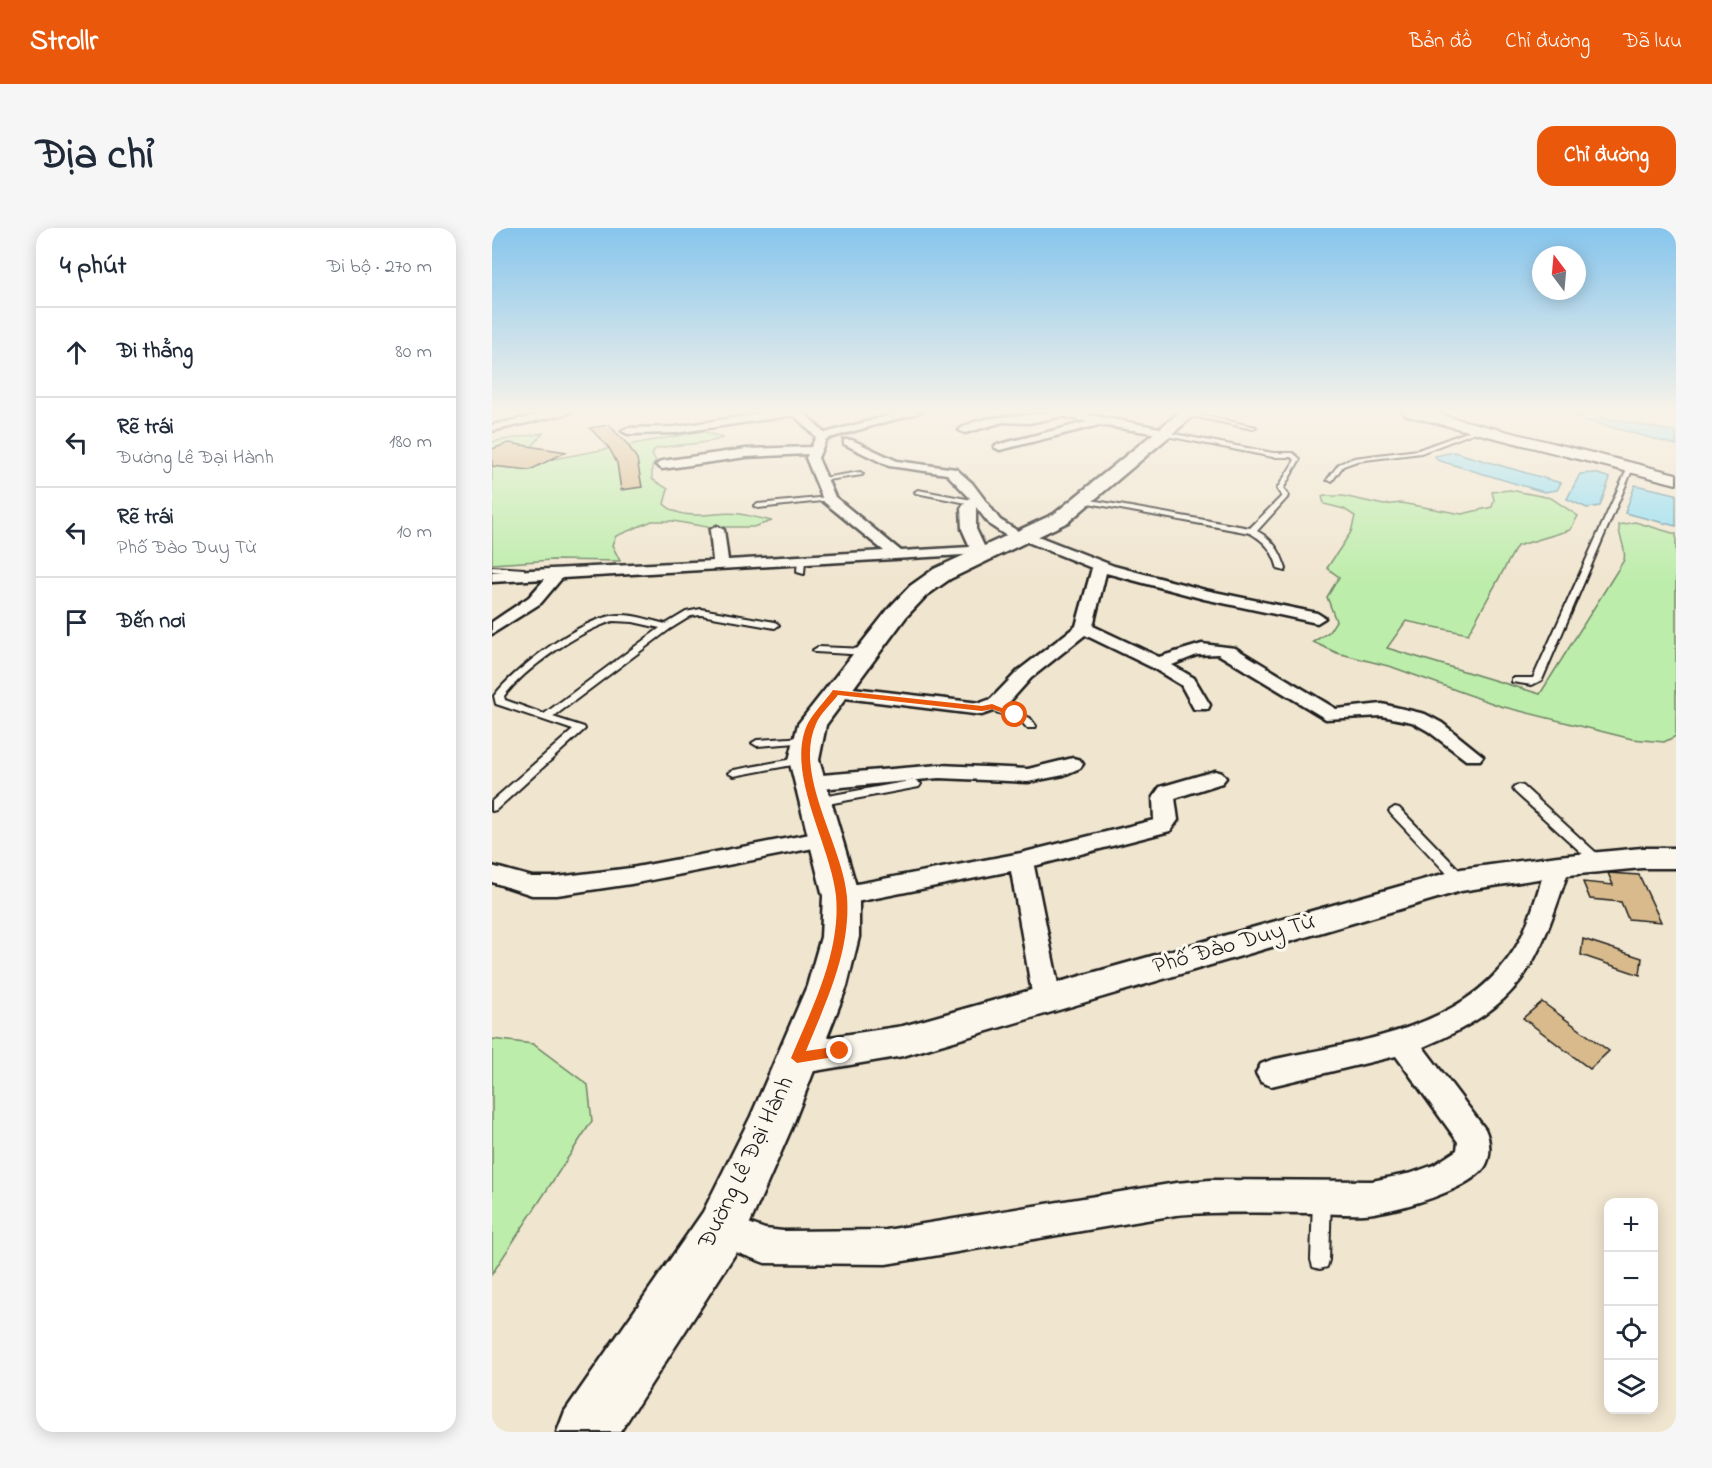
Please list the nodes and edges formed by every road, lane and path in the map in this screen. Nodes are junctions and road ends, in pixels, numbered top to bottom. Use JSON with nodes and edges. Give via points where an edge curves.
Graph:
{"nodes":[{"id":1,"x":815,"y":468,"type":"edge"},
{"id":2,"x":938,"y":468,"type":"edge"},
{"id":3,"x":1123,"y":468,"type":"edge"},
{"id":4,"x":1292,"y":468,"type":"edge"},
{"id":5,"x":1339,"y":468,"type":"edge"},
{"id":6,"x":1630,"y":468,"type":"joint"},
{"id":7,"x":857,"y":472,"type":"dead end"},
{"id":8,"x":819,"y":477,"type":"junction"},
{"id":9,"x":1676,"y":479,"type":"edge"},
{"id":10,"x":1330,"y":480,"type":"dead end"},
{"id":11,"x":918,"y":492,"type":"dead end"},
{"id":12,"x":829,"y":499,"type":"junction"},
{"id":13,"x":974,"y":500,"type":"junction"},
{"id":14,"x":1085,"y":501,"type":"junction"},
{"id":15,"x":758,"y":506,"type":"dead end"},
{"id":16,"x":717,"y":530,"type":"dead end"},
{"id":17,"x":1252,"y":531,"type":"junction"},
{"id":18,"x":1004,"y":543,"type":"junction"},
{"id":19,"x":896,"y":554,"type":"junction"},
{"id":20,"x":721,"y":565,"type":"junction"},
{"id":21,"x":1100,"y":566,"type":"junction"},
{"id":22,"x":492,"y":569,"type":"edge"},
{"id":23,"x":1282,"y":569,"type":"dead end"},
{"id":24,"x":558,"y":573,"type":"junction"},
{"id":25,"x":520,"y":576,"type":"junction"},
{"id":26,"x":492,"y":577,"type":"edge"},
{"id":27,"x":1317,"y":618,"type":"dead end"},
{"id":28,"x":775,"y":625,"type":"dead end"},
{"id":29,"x":667,"y":627,"type":"junction"},
{"id":30,"x":1084,"y":628,"type":"junction"},
{"id":31,"x":492,"y":629,"type":"edge"},
{"id":32,"x":818,"y":650,"type":"dead end"},
{"id":33,"x":867,"y":652,"type":"junction"},
{"id":34,"x":1160,"y":664,"type":"junction"},
{"id":35,"x":1515,"y":680,"type":"dead end"},
{"id":36,"x":836,"y":692,"type":"junction"},
{"id":37,"x":1201,"y":705,"type":"dead end"},
{"id":38,"x":992,"y":707,"type":"junction"},
{"id":39,"x":546,"y":717,"type":"junction"},
{"id":40,"x":1031,"y":726,"type":"dead end"},
{"id":41,"x":757,"y":743,"type":"dead end"},
{"id":42,"x":1473,"y":756,"type":"dead end"},
{"id":43,"x":1073,"y":764,"type":"dead end"},
{"id":44,"x":809,"y":771,"type":"junction"},
{"id":45,"x":734,"y":773,"type":"dead end"},
{"id":46,"x":1215,"y":778,"type":"dead end"},
{"id":47,"x":915,"y":784,"type":"dead end"},
{"id":48,"x":1519,"y":789,"type":"dead end"},
{"id":49,"x":492,"y":807,"type":"edge"},
{"id":50,"x":1395,"y":811,"type":"dead end"},
{"id":51,"x":826,"y":839,"type":"junction"},
{"id":52,"x":1676,"y":858,"type":"edge"},
{"id":53,"x":1021,"y":861,"type":"junction"},
{"id":54,"x":1599,"y":862,"type":"junction"},
{"id":55,"x":1558,"y":866,"type":"junction"},
{"id":56,"x":492,"y":874,"type":"edge"},
{"id":57,"x":1461,"y":880,"type":"junction"},
{"id":58,"x":841,"y":896,"type":"junction"},
{"id":59,"x":1047,"y":999,"type":"junction"},
{"id":60,"x":1402,"y":1041,"type":"junction"},
{"id":61,"x":797,"y":1058,"type":"junction"},
{"id":62,"x":1271,"y":1073,"type":"dead end"},
{"id":63,"x":1322,"y":1197,"type":"junction"},
{"id":64,"x":721,"y":1230,"type":"junction"},
{"id":65,"x":1320,"y":1260,"type":"dead end"},
{"id":66,"x":586,"y":1432,"type":"edge"}],
"edges":[{"from":1,"to":8,"type":"street"},
{"from":2,"to":13,"type":"street","via":[[958,474]]},
{"from":3,"to":14,"type":"main road"},
{"from":4,"to":17,"type":"lane","via":[[1280,489],[1284,498]]},
{"from":5,"to":10,"type":"lane"},
{"from":6,"to":9,"type":"main road"},
{"from":6,"to":35,"type":"lane","via":[[1537,680]]},
{"from":7,"to":8,"type":"lane"},
{"from":8,"to":12,"type":"street"},
{"from":11,"to":13,"type":"lane"},
{"from":12,"to":15,"type":"lane"},
{"from":12,"to":19,"type":"street"},
{"from":13,"to":18,"type":"street","via":[[996,526]]},
{"from":13,"to":18,"type":"street","via":[[968,508],[969,528]]},
{"from":14,"to":17,"type":"lane"},
{"from":14,"to":18,"type":"main road","via":[[1061,518]]},
{"from":16,"to":20,"type":"street"},
{"from":17,"to":23,"type":"lane","via":[[1275,547]]},
{"from":18,"to":19,"type":"street"},
{"from":18,"to":21,"type":"street"},
{"from":18,"to":33,"type":"main road","via":[[942,574],[918,591]]},
{"from":19,"to":20,"type":"street","via":[[801,566]]},
{"from":20,"to":24,"type":"street"},
{"from":21,"to":27,"type":"street"},
{"from":21,"to":30,"type":"street"},
{"from":22,"to":25,"type":"lane","via":[[521,571]]},
{"from":24,"to":25,"type":"street"},
{"from":24,"to":31,"type":"street","via":[[535,600]]},
{"from":25,"to":26,"type":"street"},
{"from":28,"to":29,"type":"lane","via":[[701,612],[689,614]]},
{"from":29,"to":39,"type":"lane"},
{"from":29,"to":39,"type":"lane","via":[[616,617],[591,625],[511,681],[499,696],[500,702]]},
{"from":30,"to":34,"type":"street"},
{"from":30,"to":38,"type":"street","via":[[1025,674]]},
{"from":32,"to":33,"type":"lane"},
{"from":33,"to":36,"type":"main road"},
{"from":34,"to":37,"type":"street","via":[[1188,681]]},
{"from":34,"to":42,"type":"street","via":[[1197,648],[1216,647],[1327,713],[1382,710],[1418,718]]},
{"from":36,"to":38,"type":"street"},
{"from":36,"to":44,"type":"main road","via":[[812,724]]},
{"from":38,"to":40,"type":"lane","via":[[1026,720]]},
{"from":39,"to":49,"type":"lane","via":[[579,729]]},
{"from":41,"to":44,"type":"lane"},
{"from":43,"to":44,"type":"street","via":[[1052,774],[1032,777],[960,771]]},
{"from":44,"to":45,"type":"lane"},
{"from":44,"to":47,"type":"lane"},
{"from":44,"to":51,"type":"main road","name":"Đường Lê Đại Hành"},
{"from":46,"to":53,"type":"street","via":[[1168,792],[1164,796],[1167,820],[1162,826]]},
{"from":48,"to":54,"type":"lane"},
{"from":50,"to":57,"type":"lane"},
{"from":51,"to":56,"type":"street","via":[[557,886],[532,886]]},
{"from":51,"to":58,"type":"main road","name":"Đường Lê Đại Hành"},
{"from":52,"to":54,"type":"street","name":"Phố Đào Duy Từ"},
{"from":53,"to":58,"type":"street"},
{"from":53,"to":59,"type":"street"},
{"from":54,"to":55,"type":"street","name":"Phố Đào Duy Từ"},
{"from":55,"to":57,"type":"street","name":"Phố Đào Duy Từ"},
{"from":55,"to":60,"type":"street","via":[[1526,953],[1493,995],[1454,1023]]},
{"from":57,"to":59,"type":"street","name":"Phố Đào Duy Từ"},
{"from":58,"to":61,"type":"main road","name":"Đường Lê Đại Hành","via":[[840,936],[827,986]]},
{"from":59,"to":61,"type":"street","name":"Phố Đào Duy Từ","via":[[903,1041]]},
{"from":60,"to":62,"type":"street"},
{"from":60,"to":63,"type":"street","via":[[1474,1139],[1472,1158],[1445,1176],[1412,1189],[1372,1197]]},
{"from":61,"to":64,"type":"main road","name":"Đường Lê Đại Hành"},
{"from":63,"to":64,"type":"street","via":[[1176,1199],[886,1247],[783,1248],[765,1246]]},
{"from":63,"to":65,"type":"lane"},
{"from":64,"to":66,"type":"main road","name":"Đường Lê Đại Hành"}]}
